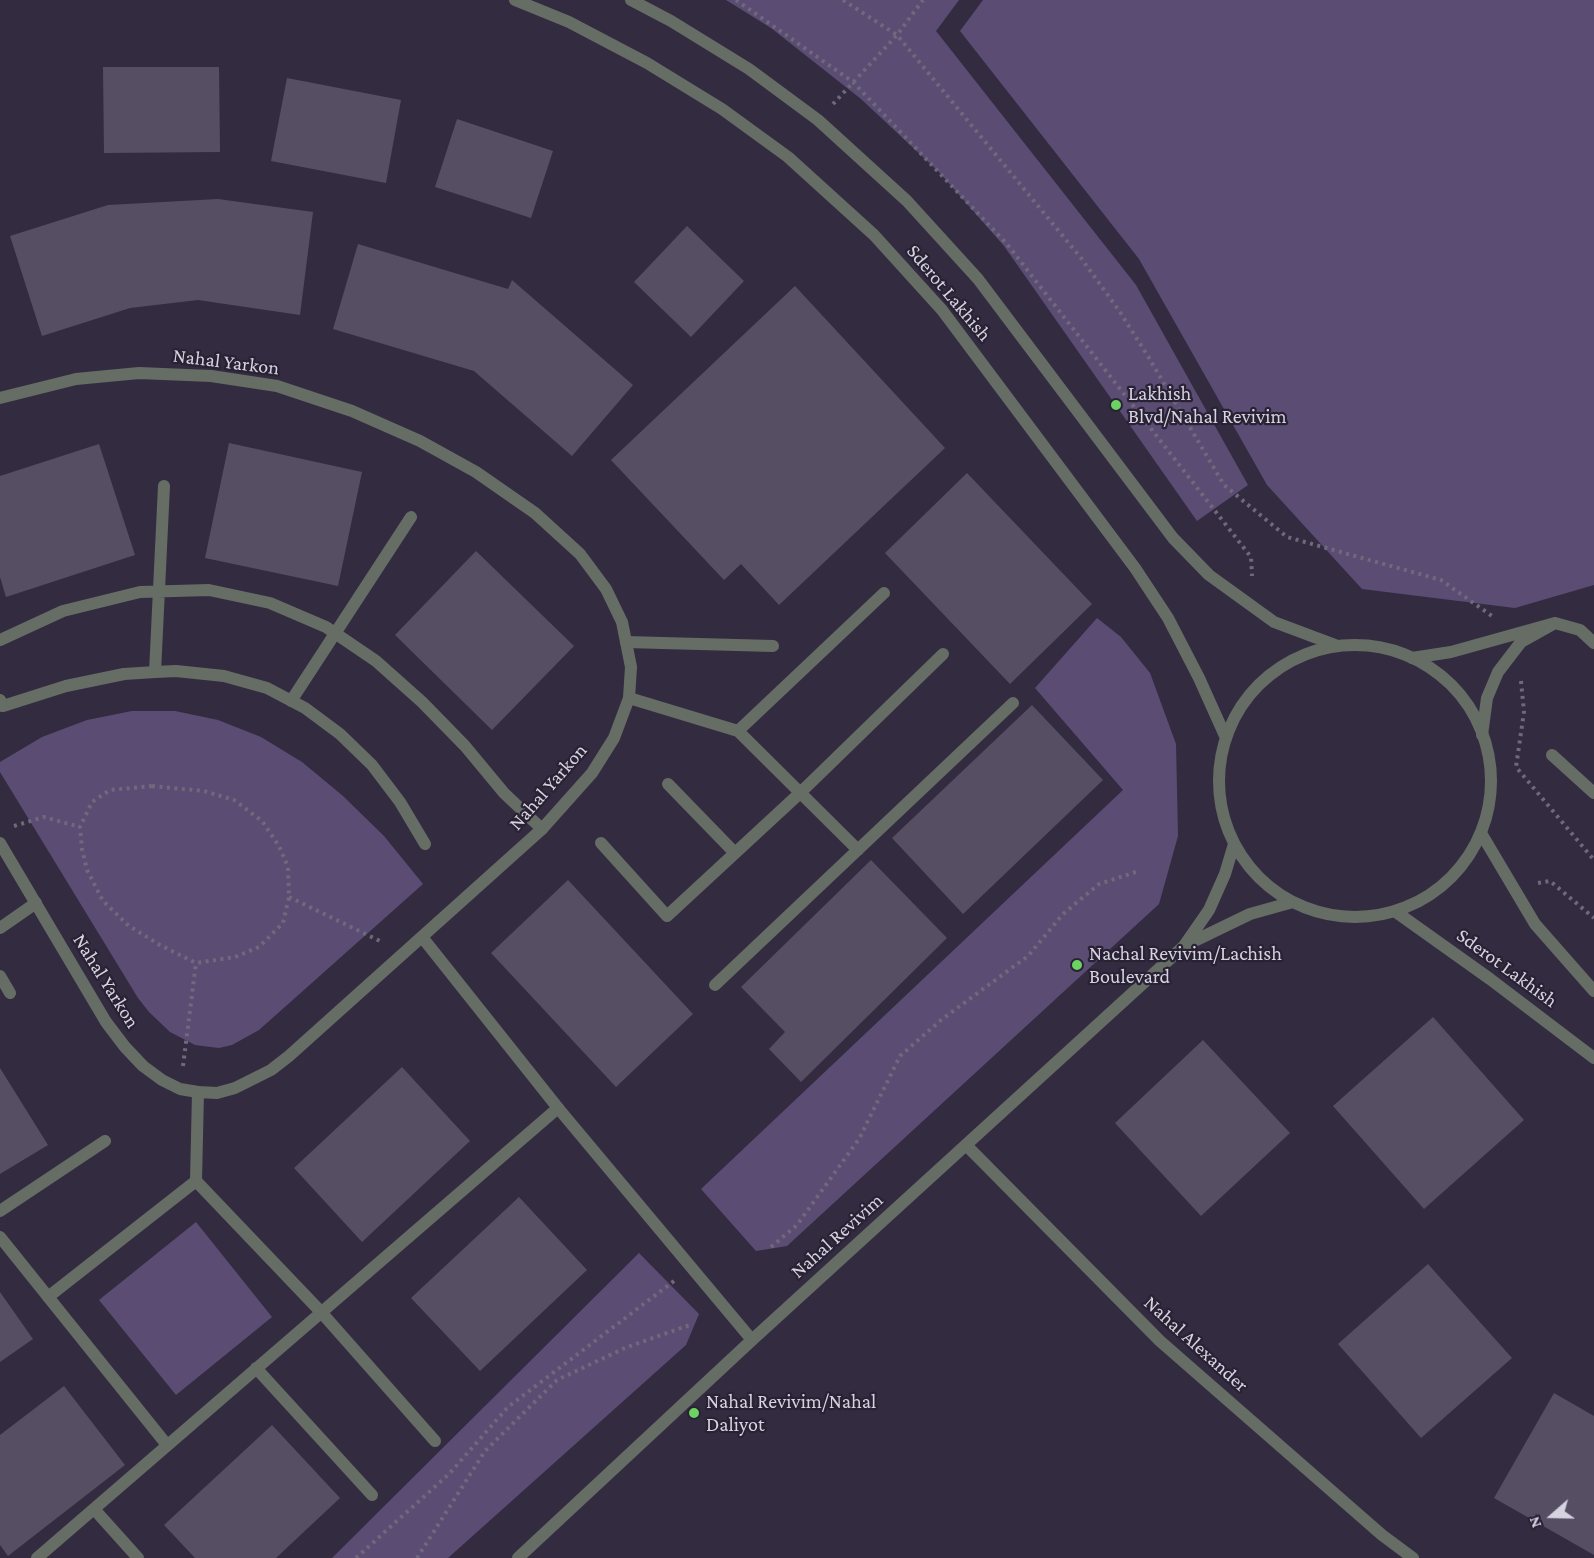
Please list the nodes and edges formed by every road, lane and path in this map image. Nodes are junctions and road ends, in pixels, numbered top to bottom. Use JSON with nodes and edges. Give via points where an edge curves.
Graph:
{"nodes":[{"id":1,"x":515,"y":0,"type":"edge"},
{"id":2,"x":631,"y":0,"type":"edge"},
{"id":3,"x":736,"y":0,"type":"edge"},
{"id":4,"x":843,"y":0,"type":"edge"},
{"id":5,"x":922,"y":0,"type":"edge"},
{"id":6,"x":897,"y":35,"type":"junction"},
{"id":7,"x":853,"y":82,"type":"junction"},
{"id":8,"x":819,"y":120,"type":"junction"},
{"id":9,"x":0,"y":398,"type":"edge"},
{"id":10,"x":164,"y":486,"type":"dead end"},
{"id":11,"x":411,"y":517,"type":"dead end"},
{"id":12,"x":159,"y":591,"type":"junction"},
{"id":13,"x":884,"y":593,"type":"dead end"},
{"id":14,"x":1253,"y":607,"type":"junction"},
{"id":15,"x":1555,"y":623,"type":"junction"},
{"id":16,"x":335,"y":633,"type":"junction"},
{"id":17,"x":1507,"y":635,"type":"junction"},
{"id":18,"x":0,"y":640,"type":"edge"},
{"id":19,"x":626,"y":642,"type":"junction"},
{"id":20,"x":1594,"y":643,"type":"edge"},
{"id":21,"x":773,"y":646,"type":"dead end"},
{"id":22,"x":1338,"y":646,"type":"junction"},
{"id":23,"x":1517,"y":648,"type":"junction"},
{"id":24,"x":943,"y":654,"type":"dead end"},
{"id":25,"x":1412,"y":658,"type":"junction"},
{"id":26,"x":155,"y":672,"type":"junction"},
{"id":27,"x":629,"y":698,"type":"junction"},
{"id":28,"x":0,"y":700,"type":"edge"},
{"id":29,"x":291,"y":701,"type":"junction"},
{"id":30,"x":1013,"y":703,"type":"dead end"},
{"id":31,"x":738,"y":731,"type":"junction"},
{"id":32,"x":1482,"y":735,"type":"junction"},
{"id":33,"x":1226,"y":738,"type":"junction"},
{"id":34,"x":1552,"y":755,"type":"dead end"},
{"id":35,"x":668,"y":784,"type":"dead end"},
{"id":36,"x":800,"y":793,"type":"junction"},
{"id":37,"x":1594,"y":793,"type":"edge"},
{"id":38,"x":80,"y":826,"type":"junction"},
{"id":39,"x":542,"y":828,"type":"junction"},
{"id":40,"x":9,"y":829,"type":"dead end"},
{"id":41,"x":1481,"y":833,"type":"junction"},
{"id":42,"x":0,"y":843,"type":"edge"},
{"id":43,"x":602,"y":843,"type":"dead end"},
{"id":44,"x":425,"y":844,"type":"dead end"},
{"id":45,"x":1234,"y":844,"type":"junction"},
{"id":46,"x":858,"y":850,"type":"junction"},
{"id":47,"x":734,"y":852,"type":"junction"},
{"id":48,"x":1594,"y":860,"type":"edge"},
{"id":49,"x":1139,"y":871,"type":"dead end"},
{"id":50,"x":1514,"y":888,"type":"junction"},
{"id":51,"x":289,"y":897,"type":"junction"},
{"id":52,"x":1293,"y":902,"type":"junction"},
{"id":53,"x":36,"y":903,"type":"junction"},
{"id":54,"x":1396,"y":912,"type":"junction"},
{"id":55,"x":1594,"y":918,"type":"edge"},
{"id":56,"x":0,"y":928,"type":"edge"},
{"id":57,"x":422,"y":937,"type":"junction"},
{"id":58,"x":1184,"y":946,"type":"junction"},
{"id":59,"x":404,"y":953,"type":"junction"},
{"id":60,"x":196,"y":963,"type":"junction"},
{"id":61,"x":0,"y":976,"type":"edge"},
{"id":62,"x":716,"y":985,"type":"dead end"},
{"id":63,"x":1594,"y":991,"type":"edge"},
{"id":64,"x":10,"y":993,"type":"dead end"},
{"id":65,"x":1594,"y":1058,"type":"edge"},
{"id":66,"x":180,"y":1089,"type":"junction"},
{"id":67,"x":198,"y":1092,"type":"junction"},
{"id":68,"x":558,"y":1108,"type":"junction"},
{"id":69,"x":105,"y":1140,"type":"dead end"},
{"id":70,"x":966,"y":1145,"type":"junction"},
{"id":71,"x":196,"y":1181,"type":"junction"},
{"id":72,"x":0,"y":1211,"type":"edge"},
{"id":73,"x":0,"y":1237,"type":"edge"},
{"id":74,"x":771,"y":1247,"type":"dead end"},
{"id":75,"x":692,"y":1268,"type":"junction"},
{"id":76,"x":48,"y":1297,"type":"junction"},
{"id":77,"x":321,"y":1312,"type":"junction"},
{"id":78,"x":690,"y":1325,"type":"dead end"},
{"id":79,"x":752,"y":1340,"type":"junction"},
{"id":80,"x":256,"y":1368,"type":"junction"},
{"id":81,"x":435,"y":1440,"type":"dead end"},
{"id":82,"x":167,"y":1445,"type":"junction"},
{"id":83,"x":372,"y":1495,"type":"dead end"},
{"id":84,"x":94,"y":1509,"type":"junction"},
{"id":85,"x":520,"y":1557,"type":"edge"},
{"id":86,"x":38,"y":1558,"type":"edge"},
{"id":87,"x":138,"y":1558,"type":"edge"},
{"id":88,"x":356,"y":1558,"type":"edge"},
{"id":89,"x":417,"y":1558,"type":"edge"},
{"id":90,"x":1413,"y":1558,"type":"edge"}],
"edges":[{"from":1,"to":33,"type":"street","name":"Sderot Lakhish","via":[[599,37],[722,109],[788,157],[874,235],[942,310],[1135,568],[1168,618]]},
{"from":2,"to":8,"type":"street","name":"Sderot Lakhish","via":[[749,69]]},
{"from":3,"to":7,"type":"path"},
{"from":4,"to":6,"type":"path"},
{"from":5,"to":6,"type":"path"},
{"from":6,"to":7,"type":"path"},
{"from":6,"to":17,"type":"path","via":[[1081,258],[1149,358],[1224,485],[1287,537],[1441,580],[1491,615]]},
{"from":7,"to":8,"type":"path"},
{"from":7,"to":14,"type":"path","via":[[1007,244],[1251,557]]},
{"from":8,"to":14,"type":"street","name":"Sderot Lakhish","via":[[907,201],[978,279],[1173,538],[1209,575]]},
{"from":9,"to":19,"type":"street","name":"Nahal Yarkon","via":[[76,379],[139,373],[211,376],[277,386],[352,411],[476,472],[535,513],[580,554],[606,589],[622,622]]},
{"from":10,"to":12,"type":"street"},
{"from":11,"to":16,"type":"street"},
{"from":12,"to":16,"type":"street","via":[[209,590],[270,603]]},
{"from":12,"to":18,"type":"street","via":[[63,611]]},
{"from":12,"to":26,"type":"street"},
{"from":13,"to":31,"type":"street"},
{"from":14,"to":22,"type":"street","name":"Sderot Lakhish","via":[[1274,622]]},
{"from":15,"to":17,"type":"street"},
{"from":15,"to":20,"type":"street","via":[[1580,630]]},
{"from":15,"to":23,"type":"street"},
{"from":16,"to":29,"type":"street"},
{"from":16,"to":39,"type":"street","via":[[376,661],[422,702],[504,793]]},
{"from":17,"to":25,"type":"street","via":[[1451,652]]},
{"from":19,"to":21,"type":"street"},
{"from":19,"to":27,"type":"street","name":"Nahal Yarkon","via":[[631,667]]},
{"from":22,"to":25,"type":"street","via":[[1381,647]]},
{"from":22,"to":33,"type":"street","via":[[1297,657],[1262,682],[1238,710]]},
{"from":23,"to":32,"type":"street","via":[[1498,672],[1487,698]]},
{"from":23,"to":48,"type":"path","via":[[1524,712],[1516,767]]},
{"from":24,"to":36,"type":"street"},
{"from":25,"to":32,"type":"street","via":[[1456,690]]},
{"from":26,"to":28,"type":"street","via":[[66,686],[3,706]]},
{"from":26,"to":29,"type":"street","via":[[224,676],[267,688]]},
{"from":27,"to":31,"type":"street"},
{"from":27,"to":39,"type":"street","name":"Nahal Yarkon","via":[[614,738],[592,773]]},
{"from":29,"to":44,"type":"street","via":[[340,734],[372,765]]},
{"from":30,"to":46,"type":"street"},
{"from":31,"to":36,"type":"street"},
{"from":32,"to":41,"type":"street","via":[[1491,782]]},
{"from":33,"to":45,"type":"street","via":[[1220,798]]},
{"from":34,"to":37,"type":"street"},
{"from":35,"to":47,"type":"street"},
{"from":36,"to":46,"type":"street"},
{"from":36,"to":47,"type":"street"},
{"from":38,"to":40,"type":"path","via":[[44,817]]},
{"from":38,"to":51,"type":"path","via":[[92,802],[110,790],[152,786],[204,791],[234,800],[262,821],[279,846],[288,867]]},
{"from":38,"to":60,"type":"path","via":[[87,870],[103,902],[129,926]]},
{"from":39,"to":57,"type":"street","name":"Nahal Yarkon"},
{"from":41,"to":50,"type":"street","name":"Sderot Lakhish"},
{"from":41,"to":54,"type":"street","via":[[1453,876],[1426,897]]},
{"from":42,"to":53,"type":"street","name":"Nahal Yarkon"},
{"from":43,"to":47,"type":"street","via":[[667,916]]},
{"from":45,"to":52,"type":"street","via":[[1265,883]]},
{"from":45,"to":58,"type":"street","name":"Nahal Revivim","via":[[1209,909]]},
{"from":46,"to":62,"type":"street"},
{"from":49,"to":74,"type":"path","via":[[1099,884],[1064,914],[1028,956],[941,1020],[900,1056],[859,1139],[797,1225]]},
{"from":50,"to":55,"type":"path","via":[[1550,881]]},
{"from":50,"to":63,"type":"street","name":"Sderot Lakhish","via":[[1535,924]]},
{"from":51,"to":59,"type":"path"},
{"from":51,"to":60,"type":"path","via":[[284,923],[259,947],[235,957]]},
{"from":52,"to":54,"type":"street","via":[[1309,910],[1344,917]]},
{"from":52,"to":58,"type":"street","name":"Nahal Revivim","via":[[1250,914]]},
{"from":53,"to":56,"type":"street"},
{"from":53,"to":66,"type":"street","name":"Nahal Yarkon","via":[[106,1022],[125,1047],[143,1066]]},
{"from":54,"to":65,"type":"street","name":"Sderot Lakhish"},
{"from":57,"to":59,"type":"street","name":"Nahal Yarkon"},
{"from":57,"to":68,"type":"street"},
{"from":58,"to":70,"type":"street","name":"Nahal Revivim"},
{"from":59,"to":67,"type":"street","name":"Nahal Yarkon","via":[[271,1070],[235,1088],[217,1093]]},
{"from":60,"to":66,"type":"path"},
{"from":61,"to":64,"type":"street"},
{"from":66,"to":67,"type":"street","name":"Nahal Yarkon"},
{"from":67,"to":71,"type":"street"},
{"from":68,"to":75,"type":"street"},
{"from":68,"to":77,"type":"street"},
{"from":69,"to":72,"type":"street"},
{"from":70,"to":79,"type":"street","name":"Nahal Revivim"},
{"from":70,"to":90,"type":"street","name":"Nahal Alexander","via":[[1160,1341]]},
{"from":71,"to":76,"type":"street"},
{"from":71,"to":77,"type":"street"},
{"from":73,"to":76,"type":"street"},
{"from":75,"to":79,"type":"street"},
{"from":75,"to":88,"type":"path","via":[[508,1407],[448,1474]]},
{"from":76,"to":82,"type":"street"},
{"from":77,"to":80,"type":"street"},
{"from":77,"to":81,"type":"street"},
{"from":78,"to":89,"type":"path","via":[[627,1347],[556,1380],[485,1451]]},
{"from":79,"to":85,"type":"street","name":"Nahal Revivim"},
{"from":80,"to":82,"type":"street"},
{"from":80,"to":83,"type":"street"},
{"from":82,"to":84,"type":"street"},
{"from":84,"to":86,"type":"street"},
{"from":84,"to":87,"type":"street"}]}
